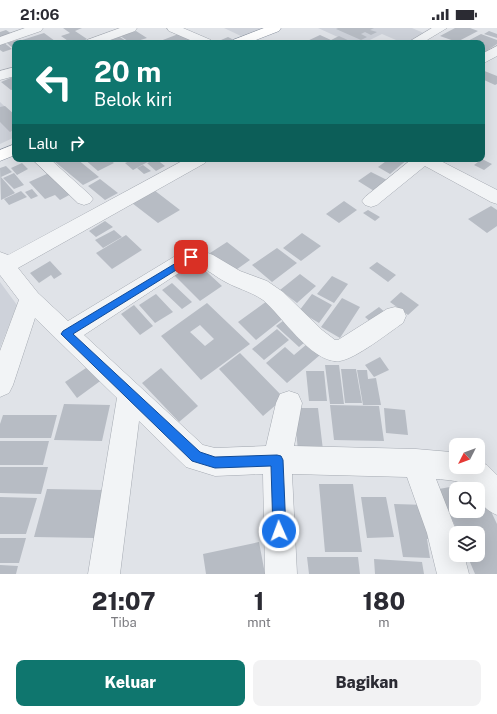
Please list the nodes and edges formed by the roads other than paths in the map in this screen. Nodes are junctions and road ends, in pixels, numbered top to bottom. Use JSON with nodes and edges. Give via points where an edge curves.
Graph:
{"nodes":[{"id":1,"x":37,"y":28,"type":"edge"},
{"id":2,"x":132,"y":28,"type":"edge"},
{"id":3,"x":173,"y":28,"type":"edge"},
{"id":4,"x":441,"y":28,"type":"edge"},
{"id":5,"x":186,"y":31,"type":"edge"},
{"id":6,"x":269,"y":35,"type":"edge"},
{"id":7,"x":98,"y":40,"type":"edge"},
{"id":8,"x":202,"y":40,"type":"edge"},
{"id":9,"x":249,"y":40,"type":"edge"},
{"id":10,"x":419,"y":40,"type":"edge"},
{"id":11,"x":0,"y":41,"type":"edge"},
{"id":12,"x":497,"y":50,"type":"edge"},
{"id":13,"x":485,"y":58,"type":"edge"},
{"id":14,"x":12,"y":72,"type":"edge"},
{"id":15,"x":0,"y":76,"type":"edge"},
{"id":16,"x":12,"y":140,"type":"edge"},
{"id":17,"x":0,"y":146,"type":"edge"},
{"id":18,"x":12,"y":150,"type":"edge"},
{"id":19,"x":0,"y":156,"type":"edge"},
{"id":20,"x":43,"y":162,"type":"edge"},
{"id":21,"x":193,"y":162,"type":"edge"},
{"id":22,"x":419,"y":162,"type":"edge"},
{"id":23,"x":429,"y":162,"type":"edge"},
{"id":24,"x":497,"y":198,"type":"edge"},
{"id":25,"x":84,"y":199,"type":"dead end"},
{"id":26,"x":371,"y":202,"type":"dead end"},
{"id":27,"x":2,"y":263,"type":"edge"},
{"id":28,"x":30,"y":299,"type":"junction"},
{"id":29,"x":394,"y":316,"type":"dead end"},
{"id":30,"x":66,"y":334,"type":"junction"},
{"id":31,"x":0,"y":385,"type":"edge"},
{"id":32,"x":130,"y":394,"type":"junction"},
{"id":33,"x":289,"y":403,"type":"dead end"},
{"id":34,"x":277,"y":460,"type":"junction"},
{"id":35,"x":416,"y":463,"type":"junction"},
{"id":36,"x":497,"y":500,"type":"edge"},
{"id":37,"x":104,"y":574,"type":"edge"},
{"id":38,"x":281,"y":574,"type":"edge"},
{"id":39,"x":453,"y":574,"type":"edge"}],
"edges":[{"from":1,"to":11,"type":"street"},
{"from":2,"to":7,"type":"street"},
{"from":3,"to":5,"type":"street"},
{"from":4,"to":10,"type":"street"},
{"from":5,"to":8,"type":"street"},
{"from":6,"to":9,"type":"highway"},
{"from":12,"to":13,"type":"street"},
{"from":14,"to":15,"type":"street"},
{"from":16,"to":17,"type":"highway"},
{"from":18,"to":19,"type":"highway"},
{"from":20,"to":25,"type":"street"},
{"from":21,"to":27,"type":"street"},
{"from":22,"to":26,"type":"street"},
{"from":23,"to":24,"type":"street"},
{"from":27,"to":28,"type":"street"},
{"from":28,"to":30,"type":"street"},
{"from":28,"to":31,"type":"street"},
{"from":29,"to":30,"type":"street","via":[[342,350],[336,351],[325,346],[273,296],[260,287],[226,274],[200,258],[193,257],[184,260]]},
{"from":30,"to":32,"type":"street"},
{"from":32,"to":34,"type":"street","via":[[196,457],[215,462]]},
{"from":32,"to":37,"type":"street"},
{"from":33,"to":34,"type":"street"},
{"from":34,"to":35,"type":"street"},
{"from":34,"to":38,"type":"street"},
{"from":35,"to":36,"type":"street","via":[[452,466],[477,475]]},
{"from":35,"to":39,"type":"street","via":[[442,533]]}]}
